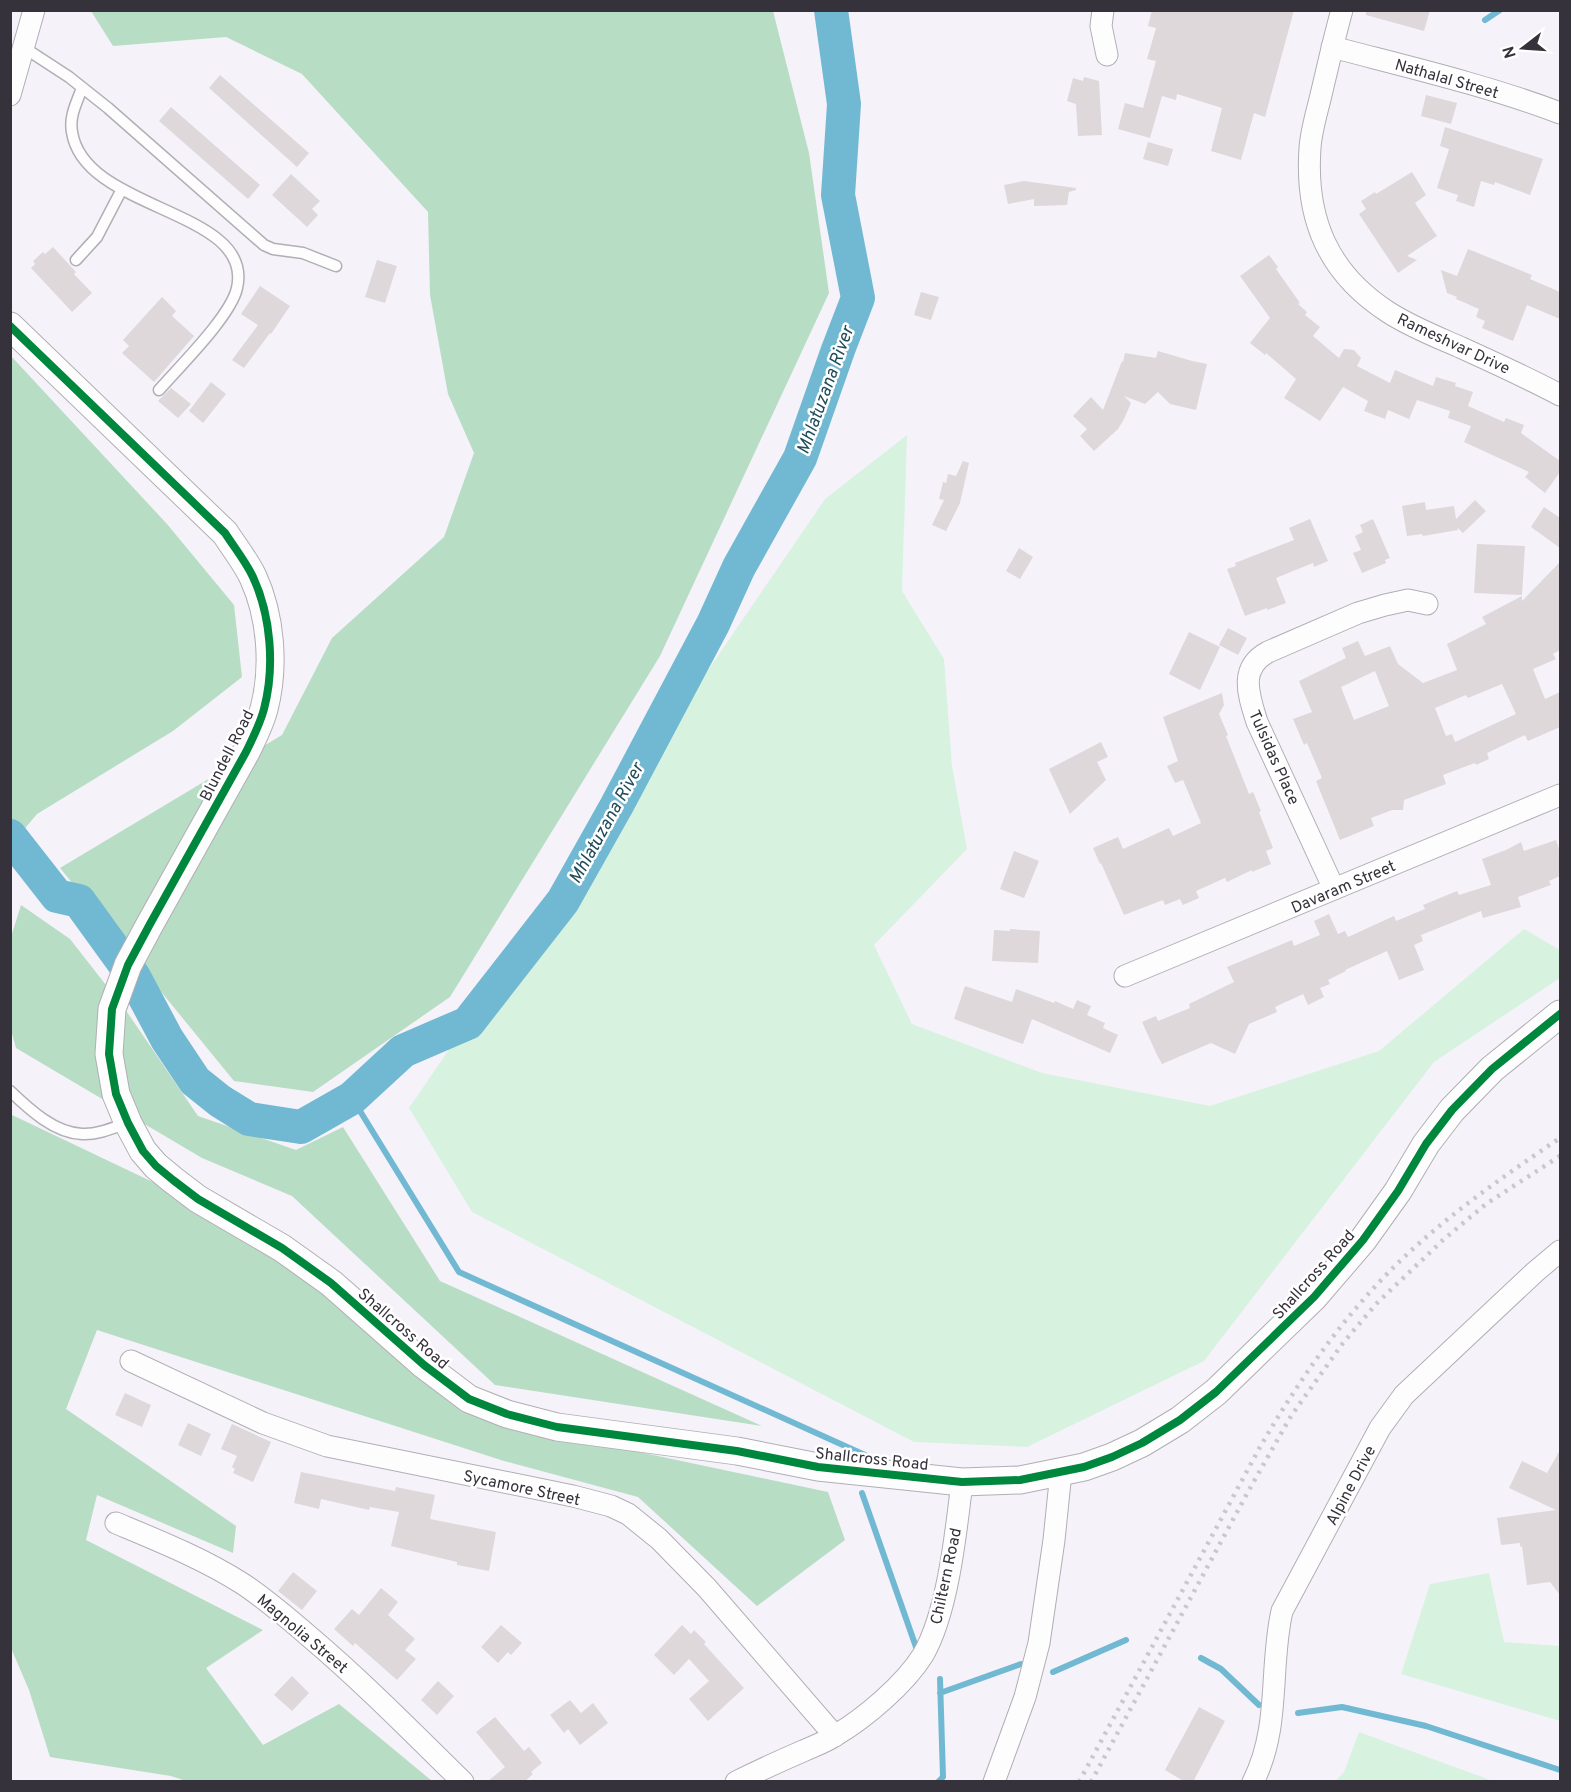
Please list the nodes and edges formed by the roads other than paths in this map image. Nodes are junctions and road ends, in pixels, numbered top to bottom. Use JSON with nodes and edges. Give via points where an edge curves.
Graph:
{"nodes":[{"id":1,"x":33,"y":10,"type":"edge"},
{"id":2,"x":1103,"y":10,"type":"edge"},
{"id":3,"x":1342,"y":10,"type":"edge"},
{"id":4,"x":23,"y":47,"type":"junction"},
{"id":5,"x":1332,"y":47,"type":"junction"},
{"id":6,"x":1107,"y":55,"type":"dead end"},
{"id":7,"x":82,"y":88,"type":"junction"},
{"id":8,"x":10,"y":95,"type":"edge"},
{"id":9,"x":1560,"y":113,"type":"edge"},
{"id":10,"x":122,"y":189,"type":"junction"},
{"id":11,"x":76,"y":260,"type":"dead end"},
{"id":12,"x":336,"y":266,"type":"dead end"},
{"id":13,"x":10,"y":326,"type":"edge"},
{"id":14,"x":159,"y":390,"type":"dead end"},
{"id":15,"x":1560,"y":395,"type":"edge"},
{"id":16,"x":1427,"y":604,"type":"dead end"},
{"id":17,"x":1560,"y":795,"type":"edge"},
{"id":18,"x":1334,"y":889,"type":"junction"},
{"id":19,"x":1125,"y":976,"type":"dead end"},
{"id":20,"x":1560,"y":1014,"type":"edge"},
{"id":21,"x":10,"y":1091,"type":"edge"},
{"id":22,"x":116,"y":1094,"type":"joint"},
{"id":23,"x":128,"y":1123,"type":"junction"},
{"id":24,"x":1560,"y":1251,"type":"edge"},
{"id":25,"x":131,"y":1361,"type":"dead end"},
{"id":26,"x":1061,"y":1472,"type":"junction"},
{"id":27,"x":962,"y":1482,"type":"junction"},
{"id":28,"x":116,"y":1523,"type":"dead end"},
{"id":29,"x":835,"y":1736,"type":"junction"},
{"id":30,"x":463,"y":1782,"type":"edge"},
{"id":31,"x":736,"y":1782,"type":"edge"},
{"id":32,"x":994,"y":1782,"type":"edge"},
{"id":33,"x":1252,"y":1782,"type":"edge"}],
"edges":[{"from":1,"to":4,"type":"street"},
{"from":2,"to":6,"type":"street","via":[[1101,26]]},
{"from":3,"to":5,"type":"street","name":"Rameshvar Drive"},
{"from":4,"to":7,"type":"lane"},
{"from":4,"to":8,"type":"street"},
{"from":5,"to":9,"type":"street","name":"Nathalal Street"},
{"from":5,"to":15,"type":"street","name":"Rameshvar Drive","via":[[1310,146],[1310,184],[1316,220],[1344,275],[1389,313]]},
{"from":7,"to":10,"type":"lane","via":[[72,116],[76,146],[86,164]]},
{"from":7,"to":12,"type":"lane","via":[[264,245],[303,253]]},
{"from":10,"to":11,"type":"lane","via":[[97,237]]},
{"from":10,"to":14,"type":"lane","via":[[221,241],[233,258],[238,277],[237,291],[226,310]]},
{"from":13,"to":22,"type":"street","name":"Blundell Road","via":[[225,534],[252,575],[270,632],[269,682],[257,729],[128,964],[112,1010],[109,1054]]},
{"from":16,"to":18,"type":"street","name":"Tulsidas Place","via":[[1408,600],[1385,604],[1268,652],[1250,668],[1248,683],[1257,722]]},
{"from":17,"to":18,"type":"street","name":"Davaram Street"},
{"from":18,"to":19,"type":"street","name":"Davaram Street"},
{"from":20,"to":26,"type":"street","name":"Shallcross Road","via":[[1492,1069],[1452,1110],[1363,1240],[1314,1298],[1216,1392],[1142,1443],[1112,1457]]},
{"from":21,"to":23,"type":"lane","via":[[45,1120],[65,1130],[98,1133]]},
{"from":22,"to":23,"type":"street","name":"Shallcross Road"},
{"from":23,"to":27,"type":"street","name":"Shallcross Road","via":[[143,1151],[172,1180],[331,1283],[423,1365],[469,1398],[507,1414],[557,1426],[737,1450],[818,1467]]},
{"from":24,"to":33,"type":"street","name":"Alpine Drive","via":[[1434,1364],[1380,1428],[1282,1611],[1267,1744]]},
{"from":25,"to":29,"type":"street","name":"Sycamore Street","via":[[263,1423],[319,1443],[573,1496],[628,1514],[707,1588]]},
{"from":26,"to":27,"type":"street","name":"Shallcross Road"},
{"from":26,"to":32,"type":"street","via":[[1039,1643],[1025,1697]]},
{"from":27,"to":29,"type":"street","name":"Chiltern Road","via":[[946,1588],[923,1655],[896,1688]]},
{"from":28,"to":30,"type":"street","name":"Magnolia Street","via":[[208,1565],[264,1599],[360,1681]]},
{"from":29,"to":31,"type":"street","name":"Chiltern Road"}]}
